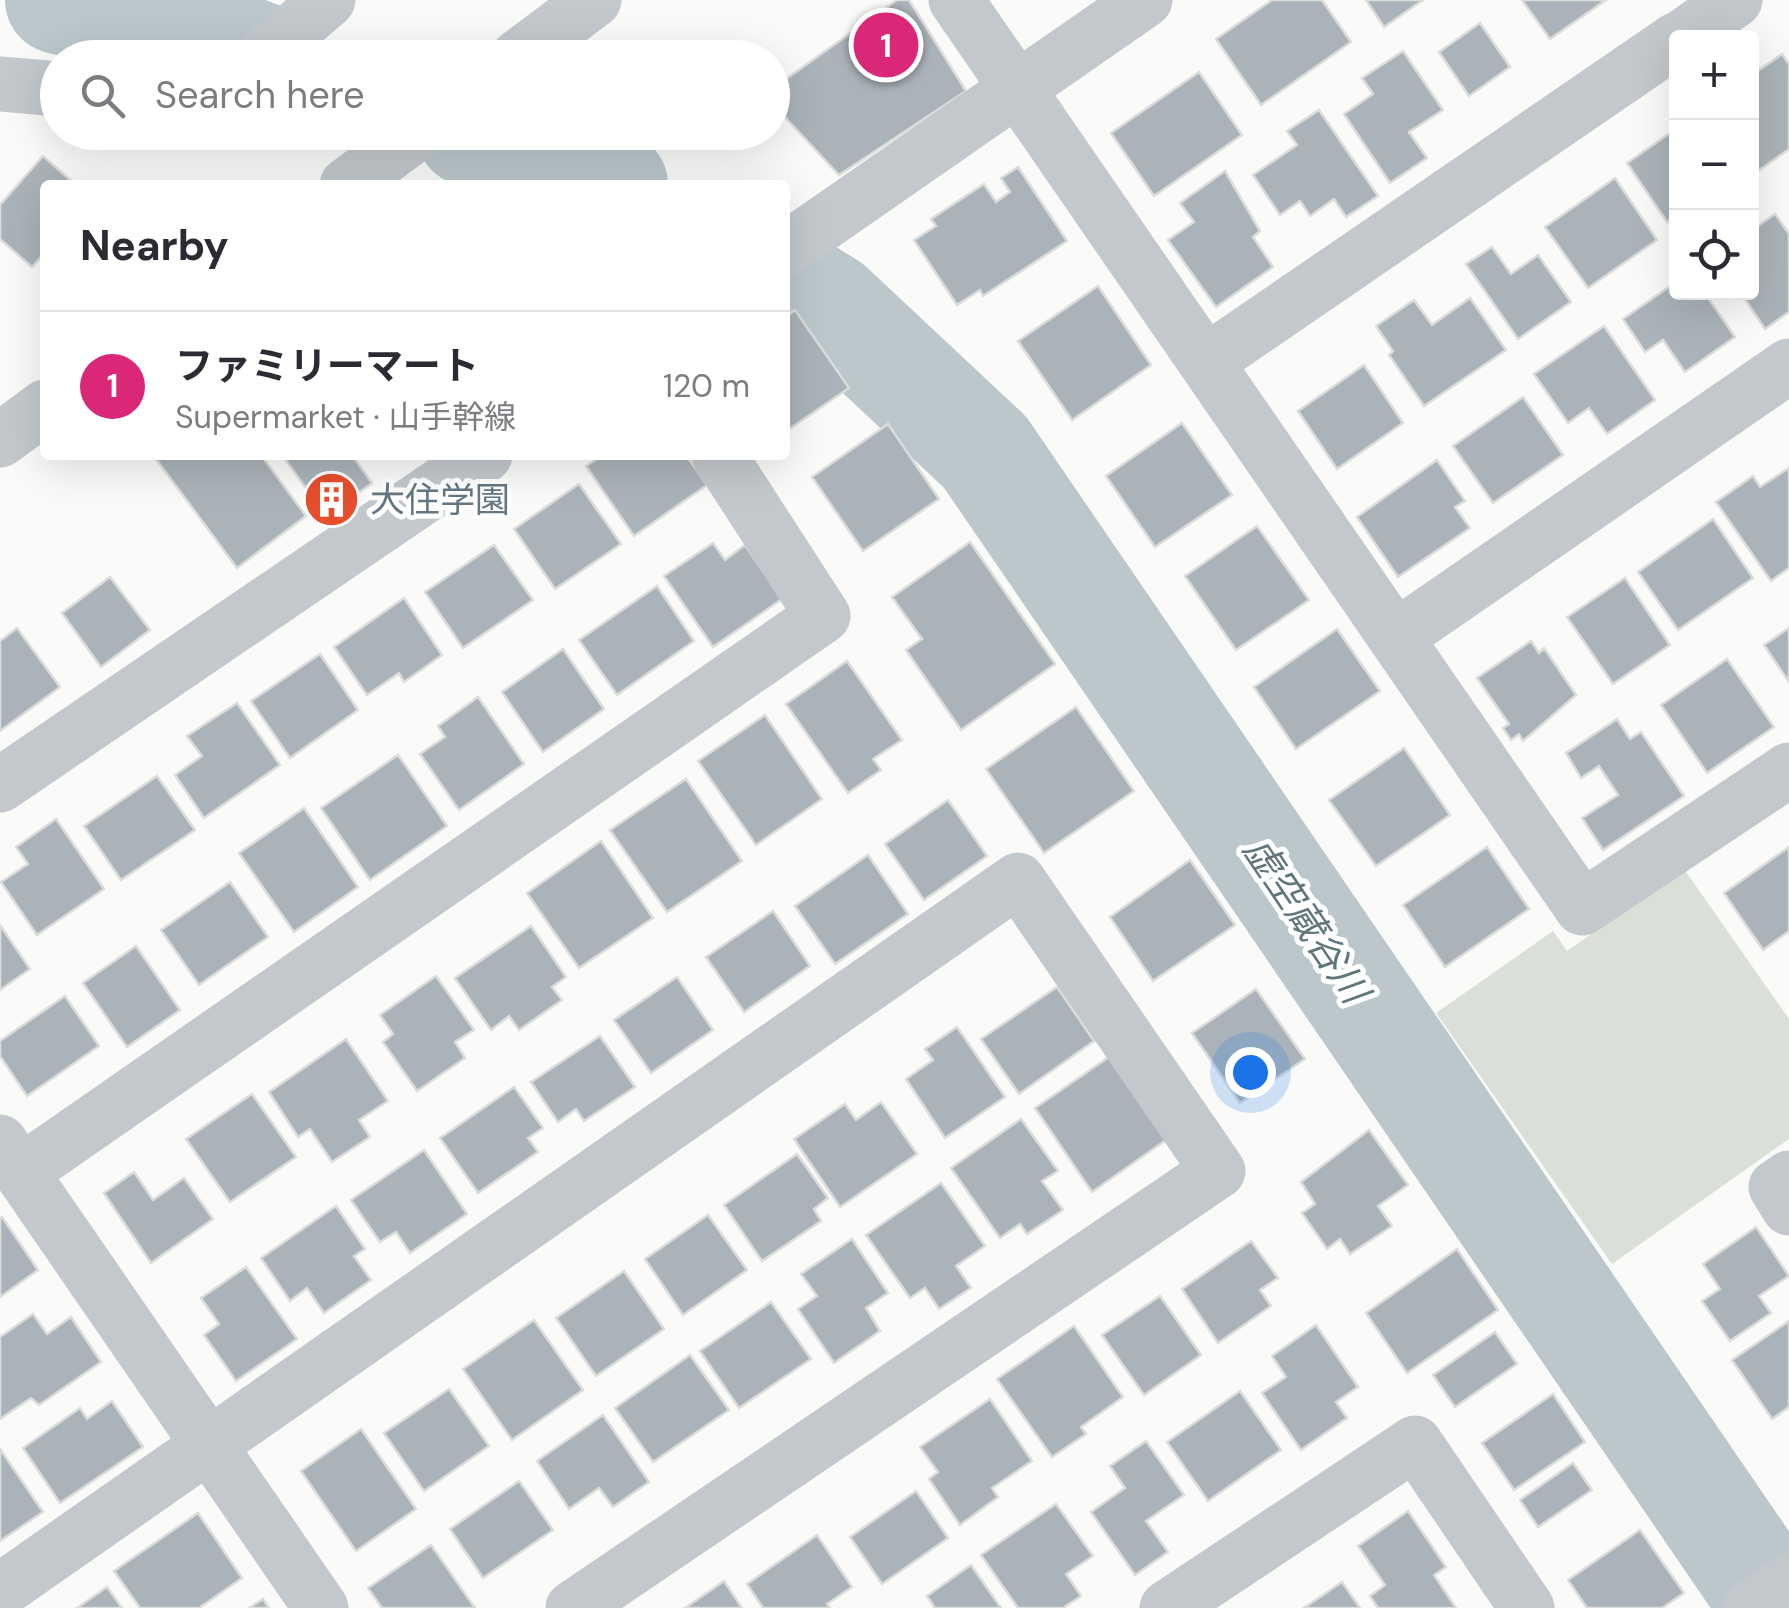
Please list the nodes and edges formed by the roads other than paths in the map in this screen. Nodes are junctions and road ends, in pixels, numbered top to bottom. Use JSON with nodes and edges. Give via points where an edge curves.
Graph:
{"nodes":[{"id":1,"x":956,"y":0,"type":"edge"},
{"id":2,"x":1145,"y":0,"type":"edge"},
{"id":3,"x":1735,"y":0,"type":"edge"},
{"id":4,"x":320,"y":9,"type":"edge"},
{"id":5,"x":1692,"y":30,"type":"edge"},
{"id":6,"x":283,"y":40,"type":"edge"},
{"id":7,"x":1669,"y":46,"type":"edge"},
{"id":8,"x":0,"y":84,"type":"edge"},
{"id":9,"x":40,"y":87,"type":"edge"},
{"id":10,"x":1018,"y":89,"type":"junction"},
{"id":11,"x":394,"y":150,"type":"edge"},
{"id":12,"x":359,"y":177,"type":"edge"},
{"id":13,"x":790,"y":247,"type":"edge"},
{"id":14,"x":1206,"y":362,"type":"junction"},
{"id":15,"x":1789,"y":366,"type":"edge"},
{"id":16,"x":40,"y":411,"type":"edge"},
{"id":17,"x":0,"y":440,"type":"edge"},
{"id":18,"x":478,"y":460,"type":"edge"},
{"id":19,"x":722,"y":460,"type":"edge"},
{"id":20,"x":1396,"y":638,"type":"junction"},
{"id":21,"x":1789,"y":770,"type":"edge"},
{"id":22,"x":0,"y":785,"type":"edge"},
{"id":23,"x":10,"y":1157,"type":"edge"},
{"id":24,"x":1789,"y":1178,"type":"edge"},
{"id":25,"x":1789,"y":1208,"type":"edge"},
{"id":26,"x":208,"y":1444,"type":"junction"},
{"id":27,"x":1789,"y":1580,"type":"edge"},
{"id":28,"x":0,"y":1591,"type":"edge"},
{"id":29,"x":321,"y":1608,"type":"edge"},
{"id":30,"x":573,"y":1608,"type":"edge"},
{"id":31,"x":1167,"y":1608,"type":"edge"},
{"id":32,"x":1527,"y":1608,"type":"edge"},
{"id":33,"x":1750,"y":1608,"type":"edge"}],
"edges":[{"from":1,"to":10,"type":"street"},
{"from":2,"to":10,"type":"street"},
{"from":3,"to":5,"type":"street"},
{"from":4,"to":6,"type":"street"},
{"from":7,"to":14,"type":"street"},
{"from":8,"to":9,"type":"street"},
{"from":10,"to":13,"type":"street"},
{"from":10,"to":14,"type":"street"},
{"from":11,"to":12,"type":"street"},
{"from":14,"to":20,"type":"street"},
{"from":15,"to":20,"type":"street"},
{"from":16,"to":17,"type":"street"},
{"from":18,"to":22,"type":"street"},
{"from":19,"to":23,"type":"street","via":[[823,616]]},
{"from":20,"to":21,"type":"street","via":[[1582,908]]},
{"from":23,"to":26,"type":"street"},
{"from":24,"to":25,"type":"street","via":[[1776,1187]]},
{"from":26,"to":28,"type":"street"},
{"from":26,"to":29,"type":"street"},
{"from":26,"to":30,"type":"street","via":[[1018,880],[1218,1172]]},
{"from":27,"to":33,"type":"street"},
{"from":31,"to":32,"type":"street","via":[[1415,1443]]}]}
